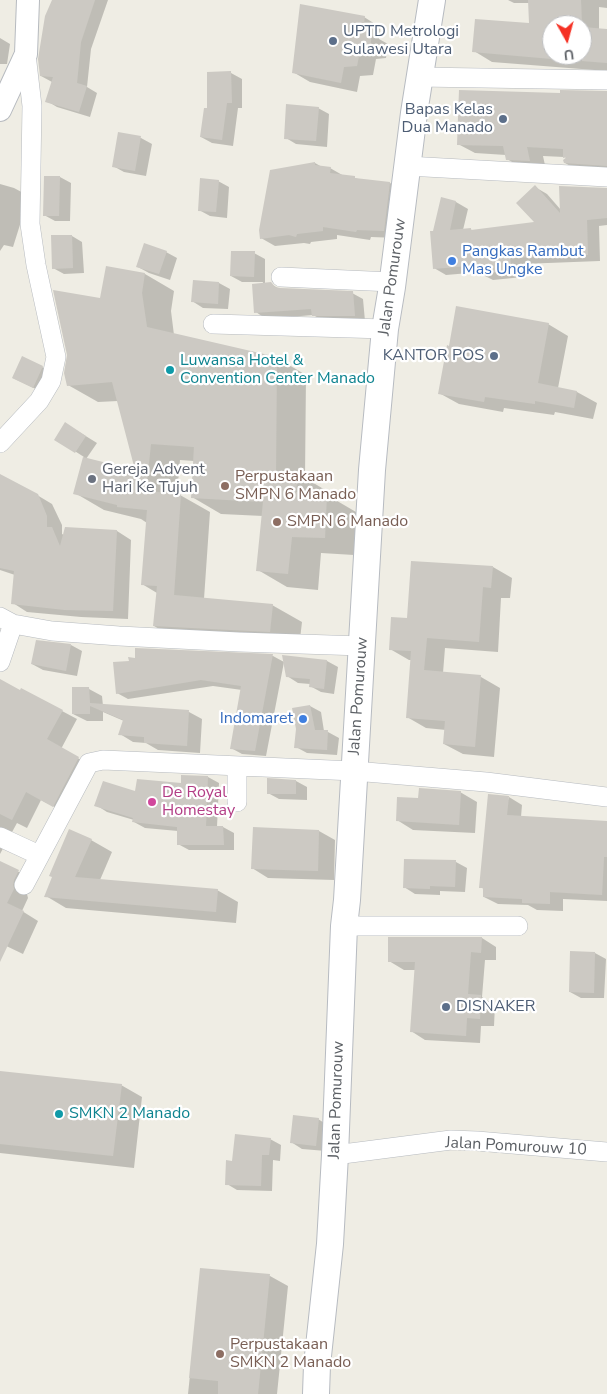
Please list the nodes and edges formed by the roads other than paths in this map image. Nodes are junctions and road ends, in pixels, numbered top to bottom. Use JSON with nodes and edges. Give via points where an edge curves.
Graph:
{"nodes":[{"id":1,"x":28,"y":0,"type":"edge"},
{"id":2,"x":432,"y":0,"type":"edge"},
{"id":3,"x":26,"y":54,"type":"junction"},
{"id":4,"x":420,"y":77,"type":"junction"},
{"id":5,"x":607,"y":80,"type":"edge"},
{"id":6,"x":0,"y":110,"type":"edge"},
{"id":7,"x":407,"y":166,"type":"junction"},
{"id":8,"x":607,"y":177,"type":"edge"},
{"id":9,"x":281,"y":277,"type":"dead end"},
{"id":10,"x":392,"y":282,"type":"junction"},
{"id":11,"x":213,"y":324,"type":"dead end"},
{"id":12,"x":385,"y":329,"type":"junction"},
{"id":13,"x":0,"y":443,"type":"edge"},
{"id":14,"x":7,"y":620,"type":"edge"},
{"id":15,"x":362,"y":646,"type":"junction"},
{"id":16,"x":0,"y":662,"type":"edge"},
{"id":17,"x":237,"y":767,"type":"junction"},
{"id":18,"x":354,"y":771,"type":"junction"},
{"id":19,"x":607,"y":797,"type":"edge"},
{"id":20,"x":237,"y":802,"type":"dead end"},
{"id":21,"x":0,"y":837,"type":"edge"},
{"id":22,"x":40,"y":855,"type":"junction"},
{"id":23,"x":24,"y":885,"type":"dead end"},
{"id":24,"x":344,"y":926,"type":"junction"},
{"id":25,"x":518,"y":926,"type":"dead end"},
{"id":26,"x":607,"y":1152,"type":"edge"},
{"id":27,"x":335,"y":1155,"type":"junction"},
{"id":28,"x":316,"y":1394,"type":"edge"}],
"edges":[{"from":1,"to":3,"type":"street"},
{"from":2,"to":4,"type":"main road","name":"Jalan Pomurouw"},
{"from":3,"to":6,"type":"street"},
{"from":3,"to":13,"type":"street","via":[[32,106],[30,224],[56,356],[51,381],[39,401]]},
{"from":4,"to":5,"type":"street"},
{"from":4,"to":7,"type":"main road","name":"Jalan Pomurouw"},
{"from":7,"to":8,"type":"street"},
{"from":7,"to":10,"type":"main road","name":"Jalan Pomurouw"},
{"from":9,"to":10,"type":"street"},
{"from":10,"to":12,"type":"main road","name":"Jalan Pomurouw"},
{"from":11,"to":12,"type":"street"},
{"from":12,"to":15,"type":"main road","name":"Jalan Pomurouw","via":[[372,470]]},
{"from":14,"to":15,"type":"street","via":[[52,631],[119,636]]},
{"from":14,"to":16,"type":"street"},
{"from":15,"to":18,"type":"main road","name":"Jalan Pomurouw"},
{"from":17,"to":18,"type":"street"},
{"from":17,"to":20,"type":"street"},
{"from":17,"to":22,"type":"street","via":[[89,762]]},
{"from":18,"to":19,"type":"street","via":[[486,782]]},
{"from":18,"to":24,"type":"main road","name":"Jalan Pomurouw"},
{"from":21,"to":22,"type":"street"},
{"from":22,"to":23,"type":"street"},
{"from":24,"to":25,"type":"street"},
{"from":24,"to":27,"type":"main road","name":"Jalan Pomurouw"},
{"from":26,"to":27,"type":"street","name":"Jalan Pomurouw 10","via":[[451,1140]]},
{"from":27,"to":28,"type":"main road","name":"Jalan Pomurouw"}]}
